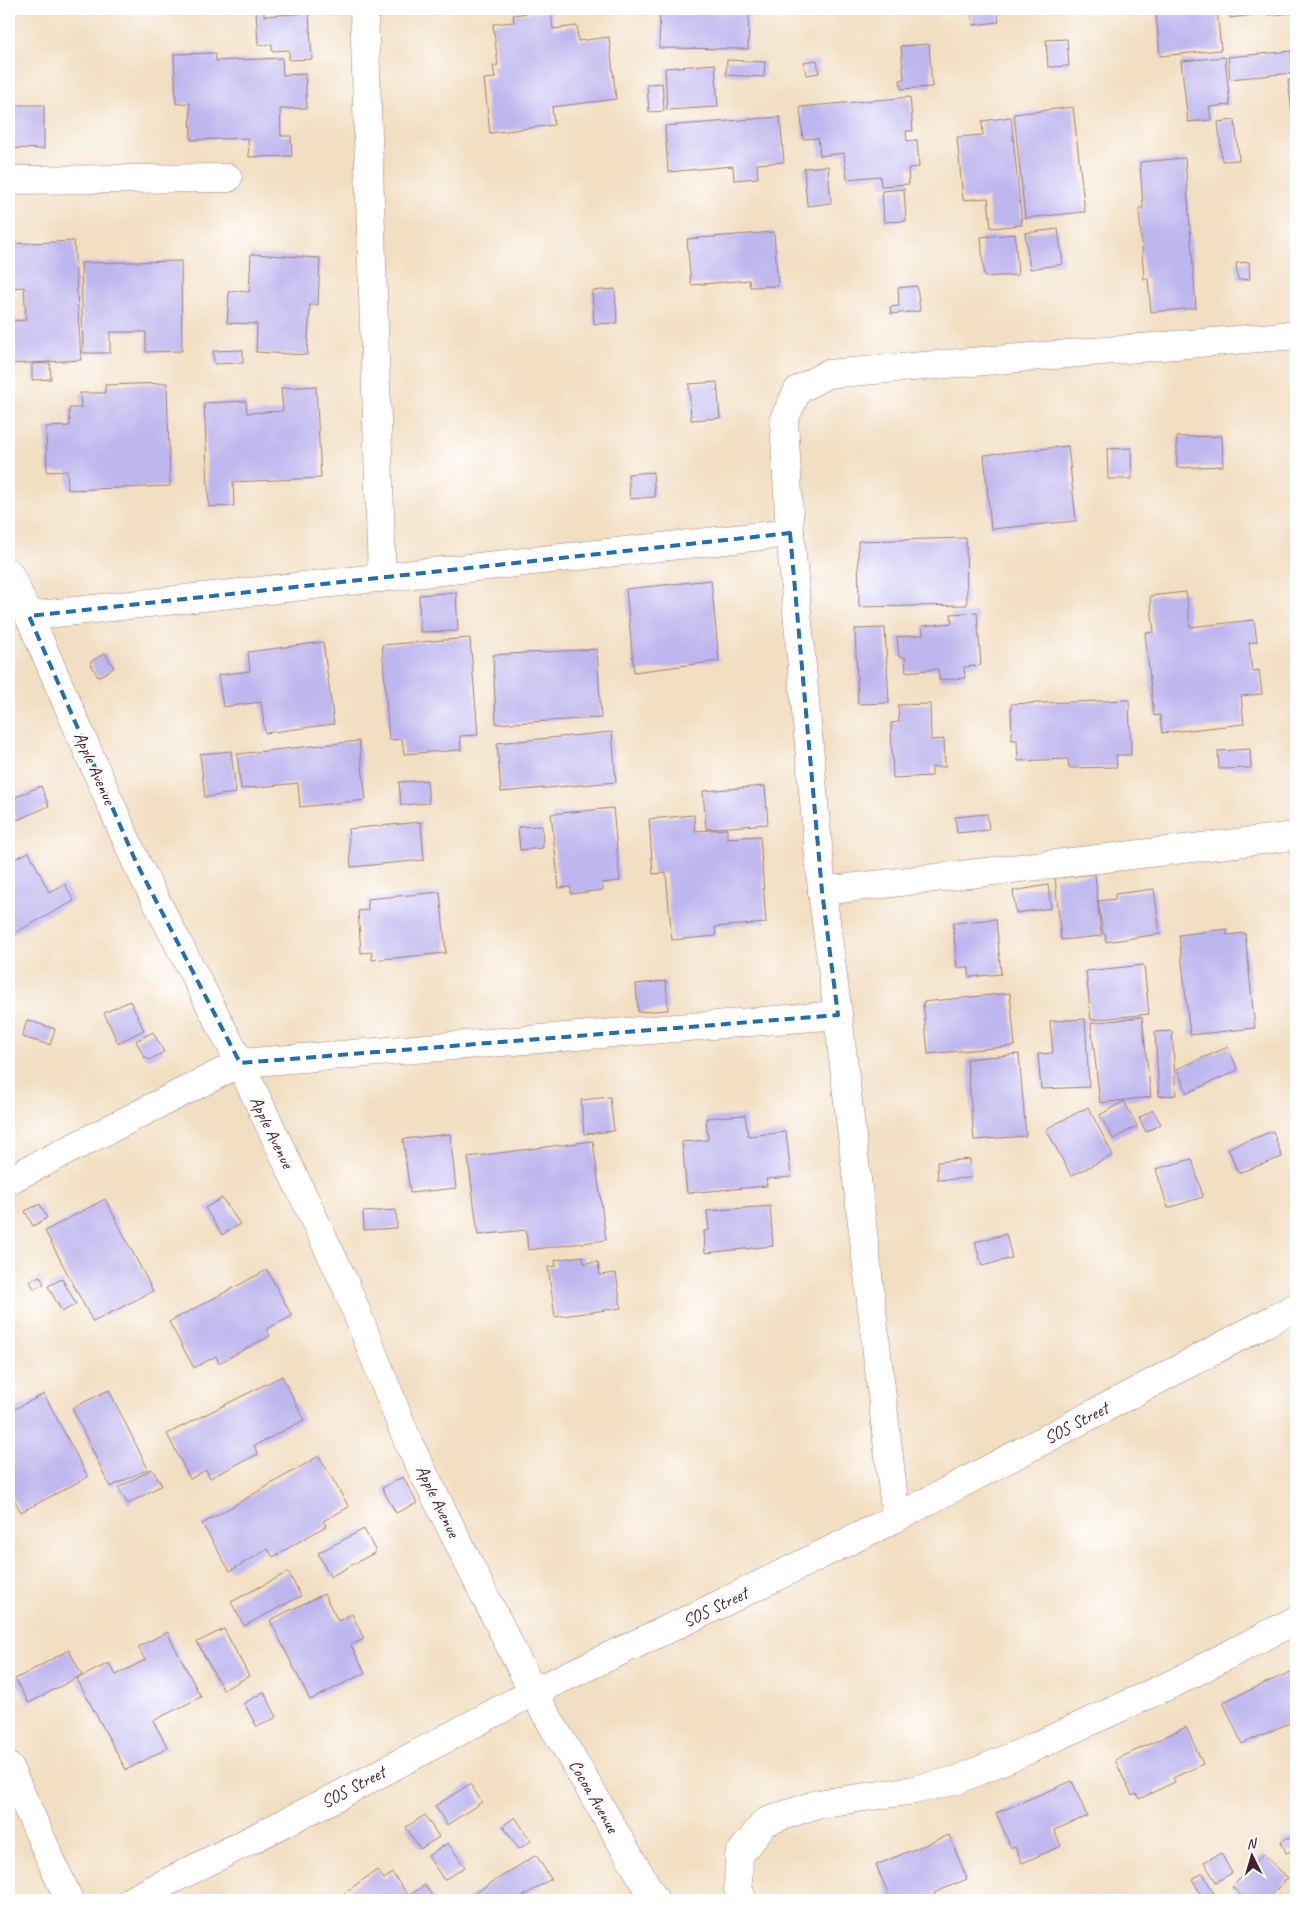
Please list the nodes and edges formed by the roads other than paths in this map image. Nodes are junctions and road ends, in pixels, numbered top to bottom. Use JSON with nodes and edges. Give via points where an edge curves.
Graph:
{"nodes":[{"id":1,"x":364,"y":9,"type":"edge"},
{"id":2,"x":228,"y":178,"type":"dead end"},
{"id":3,"x":9,"y":180,"type":"edge"},
{"id":4,"x":1296,"y":335,"type":"edge"},
{"id":5,"x":790,"y":533,"type":"junction"},
{"id":6,"x":9,"y":573,"type":"edge"},
{"id":7,"x":382,"y":578,"type":"junction"},
{"id":8,"x":30,"y":616,"type":"junction"},
{"id":9,"x":1296,"y":836,"type":"edge"},
{"id":10,"x":822,"y":891,"type":"junction"},
{"id":11,"x":838,"y":1015,"type":"junction"},
{"id":12,"x":240,"y":1064,"type":"junction"},
{"id":13,"x":9,"y":1180,"type":"edge"},
{"id":14,"x":1296,"y":1307,"type":"edge"},
{"id":15,"x":896,"y":1518,"type":"junction"},
{"id":16,"x":1296,"y":1620,"type":"edge"},
{"id":17,"x":533,"y":1692,"type":"junction"},
{"id":18,"x":9,"y":1767,"type":"edge"},
{"id":19,"x":69,"y":1900,"type":"edge"},
{"id":20,"x":132,"y":1900,"type":"edge"},
{"id":21,"x":656,"y":1900,"type":"edge"},
{"id":22,"x":743,"y":1900,"type":"edge"}],
"edges":[{"from":1,"to":7,"type":"street"},
{"from":2,"to":3,"type":"street"},
{"from":4,"to":5,"type":"street","via":[[827,374],[798,390],[784,419]]},
{"from":5,"to":7,"type":"street"},
{"from":5,"to":10,"type":"street"},
{"from":6,"to":8,"type":"street","name":"Apple Avenue"},
{"from":7,"to":8,"type":"street"},
{"from":8,"to":12,"type":"street","name":"Apple Avenue","via":[[136,862]]},
{"from":9,"to":10,"type":"street"},
{"from":10,"to":11,"type":"street"},
{"from":11,"to":12,"type":"street"},
{"from":11,"to":15,"type":"street"},
{"from":12,"to":13,"type":"street"},
{"from":12,"to":17,"type":"street","name":"Apple Avenue","via":[[346,1286],[409,1444]]},
{"from":14,"to":15,"type":"street","name":"SOS Street"},
{"from":15,"to":17,"type":"street","name":"SOS Street"},
{"from":16,"to":22,"type":"street","via":[[1174,1683],[957,1780],[914,1790],[817,1804],[765,1822],[739,1855],[738,1889]]},
{"from":17,"to":20,"type":"street","name":"SOS Street"},
{"from":17,"to":21,"type":"street","name":"Cocoa Avenue"},
{"from":18,"to":19,"type":"street"}]}
